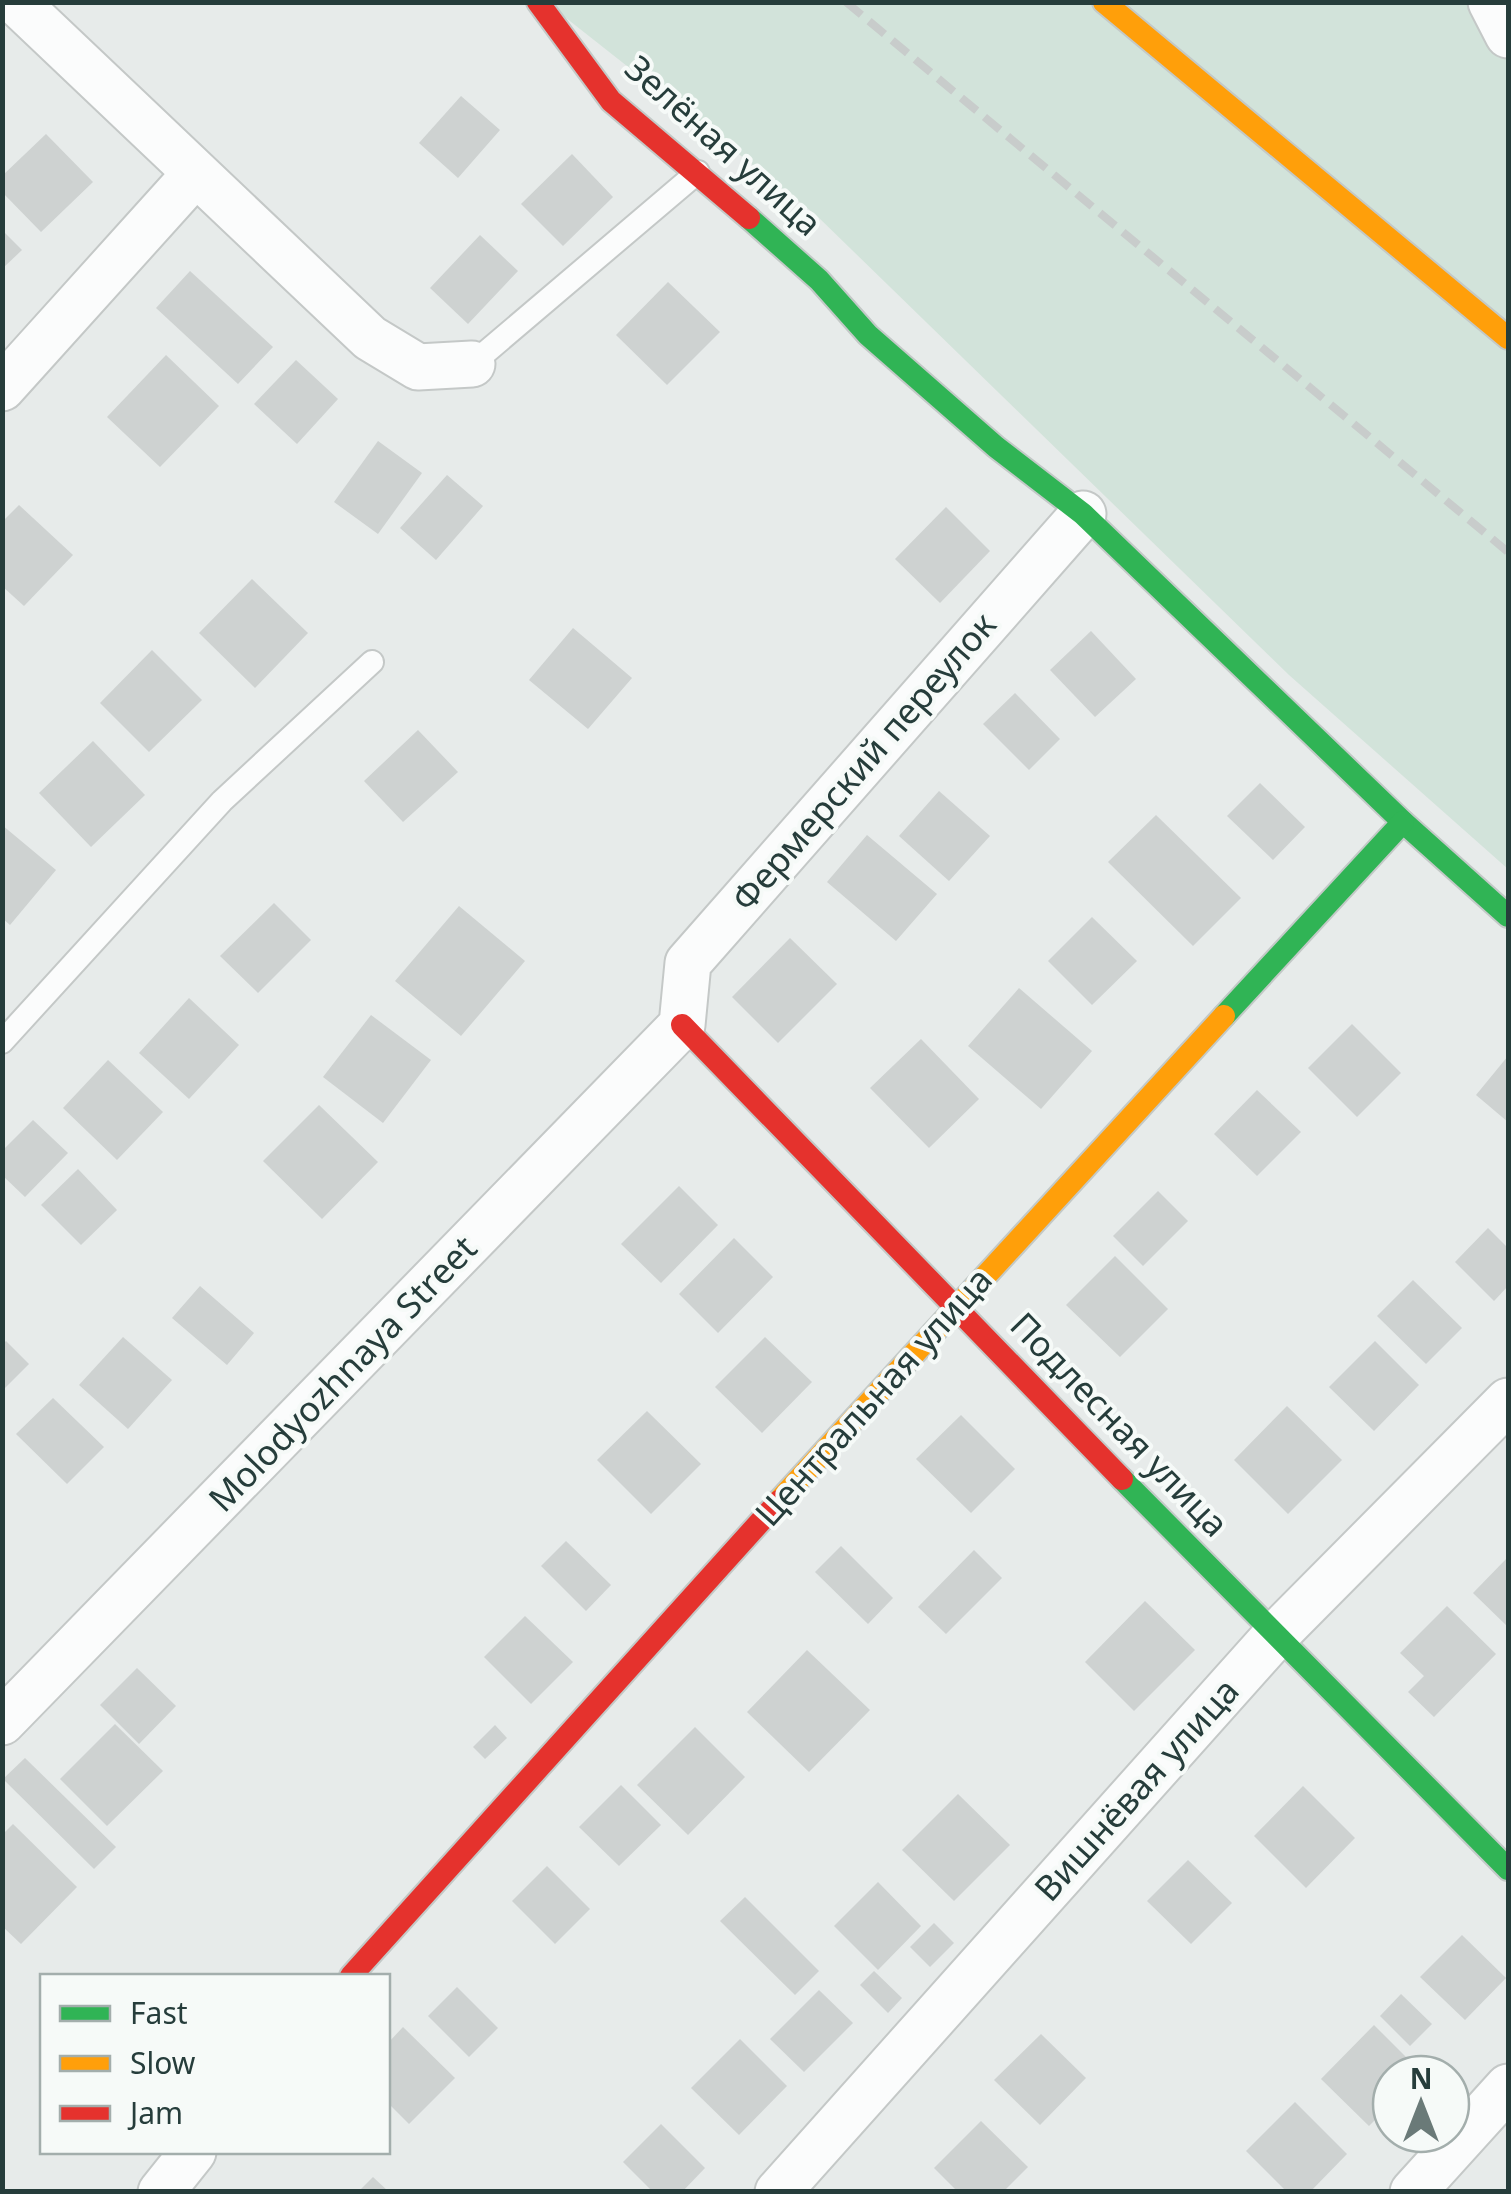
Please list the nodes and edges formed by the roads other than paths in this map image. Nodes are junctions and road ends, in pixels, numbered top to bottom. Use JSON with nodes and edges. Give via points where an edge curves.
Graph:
{"nodes":[{"id":1,"x":16,"y":2,"type":"edge"},
{"id":2,"x":538,"y":2,"type":"edge"},
{"id":3,"x":1104,"y":2,"type":"edge"},
{"id":4,"x":1490,"y":2,"type":"edge"},
{"id":5,"x":1508,"y":35,"type":"edge"},
{"id":6,"x":698,"y":172,"type":"junction"},
{"id":7,"x":195,"y":174,"type":"junction"},
{"id":8,"x":1508,"y":336,"type":"edge"},
{"id":9,"x":472,"y":364,"type":"joint"},
{"id":10,"x":2,"y":388,"type":"edge"},
{"id":11,"x":1083,"y":514,"type":"junction"},
{"id":12,"x":372,"y":662,"type":"dead end"},
{"id":13,"x":1403,"y":822,"type":"junction"},
{"id":14,"x":1508,"y":916,"type":"edge"},
{"id":15,"x":682,"y":1026,"type":"junction"},
{"id":16,"x":2,"y":1042,"type":"edge"},
{"id":17,"x":955,"y":1306,"type":"junction"},
{"id":18,"x":1508,"y":1402,"type":"edge"},
{"id":19,"x":1275,"y":1636,"type":"junction"},
{"id":20,"x":2,"y":1722,"type":"edge"},
{"id":21,"x":1508,"y":1869,"type":"edge"},
{"id":22,"x":353,"y":1974,"type":"edge"},
{"id":23,"x":1508,"y":2087,"type":"edge"},
{"id":24,"x":191,"y":2154,"type":"edge"},
{"id":25,"x":161,"y":2192,"type":"edge"},
{"id":26,"x":778,"y":2192,"type":"edge"},
{"id":27,"x":1413,"y":2192,"type":"edge"}],
"edges":[{"from":1,"to":7,"type":"street"},
{"from":2,"to":6,"type":"street","name":"Зелёная улица","via":[[611,101]]},
{"from":3,"to":8,"type":"street"},
{"from":4,"to":5,"type":"street"},
{"from":6,"to":9,"type":"lane"},
{"from":6,"to":11,"type":"street","name":"Зелёная улица","via":[[819,280],[868,335]]},
{"from":7,"to":9,"type":"street","via":[[370,338],[418,368]]},
{"from":7,"to":10,"type":"street"},
{"from":11,"to":13,"type":"street","name":"Зелёная улица"},
{"from":11,"to":15,"type":"street","name":"Фермерский переулок","via":[[688,962]]},
{"from":12,"to":16,"type":"lane","via":[[222,801]]},
{"from":13,"to":14,"type":"street","name":"Зелёная улица"},
{"from":13,"to":17,"type":"street","name":"Центральная улица"},
{"from":15,"to":17,"type":"street","name":"Подлесная улица"},
{"from":15,"to":20,"type":"street","name":"Molodyozhnaya Street"},
{"from":17,"to":19,"type":"street","name":"Подлесная улица"},
{"from":17,"to":22,"type":"street","name":"Центральная улица"},
{"from":18,"to":19,"type":"street","name":"Вишнёвая улица"},
{"from":19,"to":21,"type":"street","name":"Подлесная улица"},
{"from":19,"to":26,"type":"street","name":"Вишнёвая улица"},
{"from":23,"to":27,"type":"street"},
{"from":24,"to":25,"type":"street"}]}
